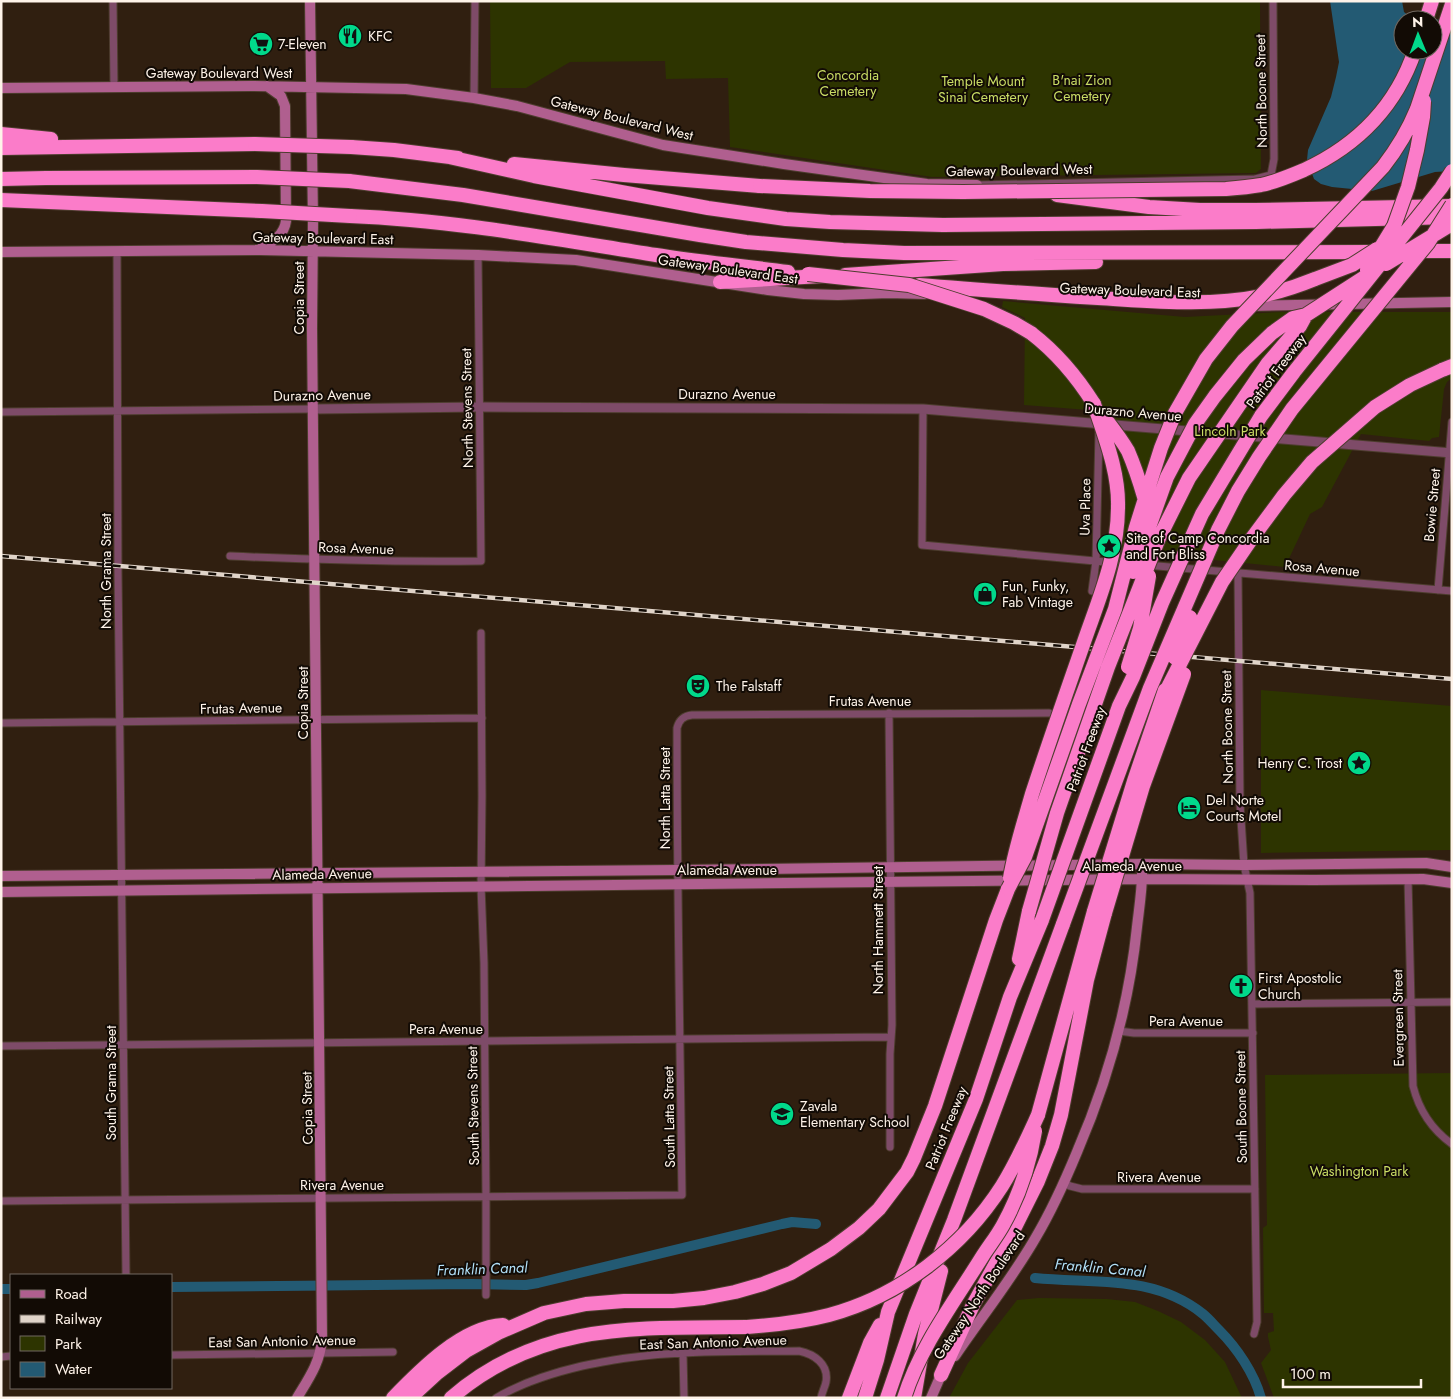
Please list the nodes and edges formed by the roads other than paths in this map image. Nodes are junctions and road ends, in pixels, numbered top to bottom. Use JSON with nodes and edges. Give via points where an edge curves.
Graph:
{"nodes":[{"id":1,"x":113,"y":1,"type":"edge"},
{"id":2,"x":310,"y":1,"type":"edge"},
{"id":3,"x":475,"y":1,"type":"edge"},
{"id":4,"x":1273,"y":1,"type":"edge"},
{"id":5,"x":1452,"y":4,"type":"edge"},
{"id":6,"x":1411,"y":60,"type":"edge"},
{"id":7,"x":1426,"y":60,"type":"edge"},
{"id":8,"x":266,"y":86,"type":"junction"},
{"id":9,"x":310,"y":87,"type":"junction"},
{"id":10,"x":1,"y":88,"type":"edge"},
{"id":11,"x":114,"y":88,"type":"junction"},
{"id":12,"x":474,"y":98,"type":"junction"},
{"id":13,"x":1,"y":134,"type":"edge"},
{"id":14,"x":132,"y":146,"type":"junction"},
{"id":15,"x":1,"y":148,"type":"edge"},
{"id":16,"x":449,"y":157,"type":"junction"},
{"id":17,"x":1452,"y":171,"type":"edge"},
{"id":18,"x":1266,"y":177,"type":"joint"},
{"id":19,"x":1,"y":179,"type":"edge"},
{"id":20,"x":977,"y":185,"type":"junction"},
{"id":21,"x":1,"y":200,"type":"edge"},
{"id":22,"x":1452,"y":205,"type":"edge"},
{"id":23,"x":1282,"y":215,"type":"junction"},
{"id":24,"x":1255,"y":216,"type":"junction"},
{"id":25,"x":1452,"y":216,"type":"edge"},
{"id":26,"x":1452,"y":224,"type":"edge"},
{"id":27,"x":1428,"y":243,"type":"junction"},
{"id":28,"x":260,"y":250,"type":"junction"},
{"id":29,"x":313,"y":250,"type":"junction"},
{"id":30,"x":1452,"y":250,"type":"edge"},
{"id":31,"x":117,"y":251,"type":"junction"},
{"id":32,"x":1,"y":252,"type":"edge"},
{"id":33,"x":1201,"y":253,"type":"junction"},
{"id":34,"x":1289,"y":253,"type":"junction"},
{"id":35,"x":478,"y":255,"type":"junction"},
{"id":36,"x":1452,"y":260,"type":"edge"},
{"id":37,"x":720,"y":282,"type":"junction"},
{"id":38,"x":909,"y":285,"type":"junction"},
{"id":39,"x":1452,"y":302,"type":"edge"},
{"id":40,"x":1306,"y":315,"type":"junction"},
{"id":41,"x":1331,"y":327,"type":"junction"},
{"id":42,"x":1452,"y":366,"type":"edge"},
{"id":43,"x":1094,"y":404,"type":"junction"},
{"id":44,"x":480,"y":407,"type":"junction"},
{"id":45,"x":923,"y":408,"type":"junction"},
{"id":46,"x":314,"y":409,"type":"junction"},
{"id":47,"x":117,"y":411,"type":"junction"},
{"id":48,"x":1,"y":412,"type":"edge"},
{"id":49,"x":1452,"y":422,"type":"edge"},
{"id":50,"x":1099,"y":424,"type":"junction"},
{"id":51,"x":1450,"y":453,"type":"edge"},
{"id":52,"x":230,"y":556,"type":"dead end"},
{"id":53,"x":315,"y":560,"type":"junction"},
{"id":54,"x":481,"y":561,"type":"joint"},
{"id":55,"x":1096,"y":561,"type":"junction"},
{"id":56,"x":1238,"y":573,"type":"junction"},
{"id":57,"x":1198,"y":576,"type":"junction"},
{"id":58,"x":1438,"y":590,"type":"junction"},
{"id":59,"x":1092,"y":591,"type":"dead end"},
{"id":60,"x":1452,"y":591,"type":"edge"},
{"id":61,"x":1115,"y":609,"type":"junction"},
{"id":62,"x":1207,"y":611,"type":"junction"},
{"id":63,"x":481,"y":633,"type":"dead end"},
{"id":64,"x":1163,"y":697,"type":"junction"},
{"id":65,"x":1119,"y":706,"type":"junction"},
{"id":66,"x":889,"y":713,"type":"junction"},
{"id":67,"x":1049,"y":713,"type":"dead end"},
{"id":68,"x":692,"y":715,"type":"joint"},
{"id":69,"x":482,"y":718,"type":"junction"},
{"id":70,"x":316,"y":719,"type":"junction"},
{"id":71,"x":120,"y":722,"type":"junction"},
{"id":72,"x":1,"y":723,"type":"edge"},
{"id":73,"x":1142,"y":864,"type":"junction"},
{"id":74,"x":1244,"y":865,"type":"junction"},
{"id":75,"x":1452,"y":867,"type":"edge"},
{"id":76,"x":890,"y":868,"type":"junction"},
{"id":77,"x":677,"y":870,"type":"junction"},
{"id":78,"x":481,"y":872,"type":"junction"},
{"id":79,"x":318,"y":874,"type":"junction"},
{"id":80,"x":122,"y":875,"type":"junction"},
{"id":81,"x":1,"y":876,"type":"edge"},
{"id":82,"x":1142,"y":879,"type":"junction"},
{"id":83,"x":1408,"y":879,"type":"junction"},
{"id":84,"x":1248,"y":880,"type":"junction"},
{"id":85,"x":891,"y":882,"type":"junction"},
{"id":86,"x":1452,"y":883,"type":"edge"},
{"id":87,"x":677,"y":884,"type":"junction"},
{"id":88,"x":481,"y":886,"type":"junction"},
{"id":89,"x":318,"y":888,"type":"junction"},
{"id":90,"x":1008,"y":889,"type":"junction"},
{"id":91,"x":122,"y":890,"type":"junction"},
{"id":92,"x":1,"y":892,"type":"edge"},
{"id":93,"x":1099,"y":912,"type":"junction"},
{"id":94,"x":1010,"y":997,"type":"junction"},
{"id":95,"x":1410,"y":1002,"type":"junction"},
{"id":96,"x":1452,"y":1002,"type":"edge"},
{"id":97,"x":1253,"y":1004,"type":"junction"},
{"id":98,"x":1119,"y":1031,"type":"junction"},
{"id":99,"x":1253,"y":1033,"type":"junction"},
{"id":100,"x":890,"y":1037,"type":"junction"},
{"id":101,"x":680,"y":1039,"type":"junction"},
{"id":102,"x":485,"y":1041,"type":"junction"},
{"id":103,"x":320,"y":1042,"type":"junction"},
{"id":104,"x":124,"y":1045,"type":"junction"},
{"id":105,"x":1,"y":1046,"type":"edge"},
{"id":106,"x":1038,"y":1115,"type":"junction"},
{"id":107,"x":1452,"y":1144,"type":"edge"},
{"id":108,"x":890,"y":1147,"type":"dead end"},
{"id":109,"x":1064,"y":1183,"type":"junction"},
{"id":110,"x":1255,"y":1189,"type":"junction"},
{"id":111,"x":682,"y":1195,"type":"joint"},
{"id":112,"x":486,"y":1197,"type":"junction"},
{"id":113,"x":322,"y":1198,"type":"junction"},
{"id":114,"x":125,"y":1200,"type":"junction"},
{"id":115,"x":1,"y":1201,"type":"edge"},
{"id":116,"x":954,"y":1220,"type":"junction"},
{"id":117,"x":126,"y":1274,"type":"edge"},
{"id":118,"x":486,"y":1295,"type":"dead end"},
{"id":119,"x":888,"y":1312,"type":"junction"},
{"id":120,"x":519,"y":1324,"type":"junction"},
{"id":121,"x":1254,"y":1334,"type":"dead end"},
{"id":122,"x":321,"y":1352,"type":"junction"},
{"id":123,"x":393,"y":1352,"type":"dead end"},
{"id":124,"x":683,"y":1353,"type":"junction"},
{"id":125,"x":172,"y":1355,"type":"edge"},
{"id":126,"x":941,"y":1375,"type":"junction"},
{"id":127,"x":297,"y":1398,"type":"edge"},
{"id":128,"x":393,"y":1398,"type":"edge"},
{"id":129,"x":410,"y":1398,"type":"edge"},
{"id":130,"x":451,"y":1398,"type":"edge"},
{"id":131,"x":496,"y":1398,"type":"edge"},
{"id":132,"x":684,"y":1398,"type":"edge"},
{"id":133,"x":821,"y":1398,"type":"edge"},
{"id":134,"x":849,"y":1398,"type":"edge"},
{"id":135,"x":865,"y":1398,"type":"edge"},
{"id":136,"x":887,"y":1398,"type":"edge"},
{"id":137,"x":904,"y":1398,"type":"edge"},
{"id":138,"x":914,"y":1398,"type":"edge"},
{"id":139,"x":931,"y":1398,"type":"edge"}],
"edges":[{"from":1,"to":11,"type":"street"},
{"from":2,"to":9,"type":"main road","name":"Copia Street"},
{"from":3,"to":12,"type":"street"},
{"from":4,"to":18,"type":"street","name":"North Boone Street","via":[[1274,159],[1271,175]]},
{"from":5,"to":61,"type":"highway","bridge":true,"via":[[1417,109],[1398,148],[1232,326],[1190,386],[1161,448]]},
{"from":6,"to":16,"type":"highway","bridge":true,"via":[[1388,105],[1362,132],[1329,157],[1285,178],[1226,189],[870,191],[760,186]]},
{"from":7,"to":41,"type":"highway","bridge":true,"via":[[1423,118],[1408,187],[1394,226]]},
{"from":8,"to":9,"type":"main road","name":"Gateway Boulevard West"},
{"from":8,"to":11,"type":"main road","name":"Gateway Boulevard West"},
{"from":8,"to":28,"type":"main road","via":[[281,96],[285,106],[286,222],[280,236]]},
{"from":9,"to":12,"type":"main road","name":"Gateway Boulevard West","via":[[406,89]]},
{"from":9,"to":29,"type":"main road","name":"Copia Street"},
{"from":10,"to":11,"type":"main road","name":"Gateway Boulevard West"},
{"from":12,"to":20,"type":"main road","name":"Gateway Boulevard West","via":[[663,145],[917,182]]},
{"from":13,"to":14,"type":"highway"},
{"from":14,"to":15,"type":"highway"},
{"from":14,"to":16,"type":"highway","bridge":true,"via":[[255,144],[350,147]]},
{"from":16,"to":24,"type":"highway","via":[[708,208],[830,222],[942,225]]},
{"from":17,"to":41,"type":"highway","name":"Patriot Freeway","bridge":true},
{"from":18,"to":20,"type":"street","name":"Gateway Boulevard West"},
{"from":19,"to":33,"type":"highway","bridge":true,"via":[[257,177],[348,181],[463,196],[700,236],[793,246],[904,254]]},
{"from":20,"to":24,"type":"highway","via":[[1149,207]]},
{"from":21,"to":38,"type":"highway","bridge":true,"via":[[393,218],[657,255]]},
{"from":22,"to":23,"type":"highway"},
{"from":22,"to":27,"type":"highway","bridge":true},
{"from":22,"to":38,"type":"highway","bridge":true,"via":[[1352,265],[1300,285],[1242,299],[1141,300]]},
{"from":23,"to":24,"type":"highway"},
{"from":23,"to":25,"type":"highway"},
{"from":25,"to":27,"type":"highway","bridge":true},
{"from":26,"to":40,"type":"highway","bridge":true},
{"from":27,"to":57,"type":"highway","bridge":true,"via":[[1292,409],[1238,491]]},
{"from":28,"to":29,"type":"main road","name":"Gateway Boulevard East"},
{"from":28,"to":31,"type":"main road","name":"Gateway Boulevard East"},
{"from":29,"to":35,"type":"main road","name":"Gateway Boulevard East"},
{"from":29,"to":46,"type":"main road","name":"Copia Street"},
{"from":30,"to":34,"type":"highway"},
{"from":31,"to":32,"type":"main road","name":"Gateway Boulevard East"},
{"from":31,"to":47,"type":"street","name":"North Grama Street"},
{"from":33,"to":34,"type":"highway"},
{"from":33,"to":37,"type":"highway","via":[[1137,261],[1003,264]]},
{"from":34,"to":36,"type":"highway","via":[[1338,261]]},
{"from":35,"to":37,"type":"main road","name":"Gateway Boulevard East","via":[[576,260]]},
{"from":35,"to":44,"type":"street","name":"North Stevens Street"},
{"from":37,"to":39,"type":"main road","name":"Gateway Boulevard East","via":[[804,294],[922,294],[1100,304]]},
{"from":38,"to":43,"type":"highway","bridge":true,"via":[[984,309],[1031,333],[1061,360]]},
{"from":40,"to":61,"type":"highway","bridge":true,"via":[[1293,318],[1272,333],[1244,360],[1195,424],[1167,477],[1130,580]]},
{"from":40,"to":94,"type":"highway","bridge":true,"via":[[1268,363],[1189,478],[1159,538],[1105,676],[1057,813],[1029,911]]},
{"from":41,"to":65,"type":"highway","name":"Patriot Freeway","bridge":true,"via":[[1262,416],[1202,514]]},
{"from":42,"to":62,"type":"highway","bridge":true,"via":[[1410,385],[1374,407],[1312,462],[1250,541]]},
{"from":43,"to":65,"type":"highway","bridge":true,"via":[[1128,452],[1139,479],[1147,508],[1150,542],[1145,605]]},
{"from":43,"to":90,"type":"highway","bridge":true,"via":[[1116,475],[1115,547],[1044,757],[1014,854]]},
{"from":44,"to":45,"type":"street","name":"Durazno Avenue"},
{"from":44,"to":46,"type":"street","name":"Durazno Avenue"},
{"from":44,"to":54,"type":"street","name":"North Stevens Street"},
{"from":45,"to":50,"type":"street","name":"Durazno Avenue"},
{"from":45,"to":55,"type":"street","name":"Rosa Avenue","via":[[922,545]]},
{"from":46,"to":47,"type":"street","name":"Durazno Avenue"},
{"from":46,"to":53,"type":"main road","name":"Copia Street"},
{"from":47,"to":48,"type":"street","name":"Durazno Avenue"},
{"from":47,"to":71,"type":"street","name":"North Grama Street"},
{"from":49,"to":51,"type":"street","name":"Bowie Street"},
{"from":50,"to":51,"type":"street","name":"Durazno Avenue"},
{"from":50,"to":55,"type":"street","name":"Uva Place"},
{"from":51,"to":58,"type":"street","name":"Bowie Street"},
{"from":52,"to":53,"type":"street","name":"Rosa Avenue"},
{"from":53,"to":54,"type":"street","name":"Rosa Avenue"},
{"from":53,"to":70,"type":"main road","name":"Copia Street"},
{"from":55,"to":56,"type":"street","name":"Rosa Avenue"},
{"from":55,"to":59,"type":"street","name":"Uva Place"},
{"from":56,"to":58,"type":"street","name":"Rosa Avenue"},
{"from":56,"to":74,"type":"street","name":"North Boone Street","via":[[1240,804]]},
{"from":57,"to":64,"type":"highway","bridge":true,"via":[[1193,607]]},
{"from":57,"to":116,"type":"highway","bridge":true,"via":[[1150,688]]},
{"from":58,"to":60,"type":"street","name":"Rosa Avenue"},
{"from":61,"to":90,"type":"highway","bridge":true,"via":[[1025,857]]},
{"from":62,"to":64,"type":"highway","bridge":true},
{"from":62,"to":93,"type":"highway","bridge":true},
{"from":63,"to":69,"type":"street"},
{"from":64,"to":93,"type":"highway","bridge":true,"via":[[1134,781]]},
{"from":65,"to":94,"type":"highway","name":"Patriot Freeway","bridge":true,"via":[[1042,920]]},
{"from":66,"to":67,"type":"street","name":"Frutas Avenue"},
{"from":66,"to":68,"type":"street","name":"Frutas Avenue"},
{"from":66,"to":76,"type":"street","name":"North Hammett Street"},
{"from":68,"to":77,"type":"street","name":"North Latta Street","via":[[680,720],[677,728]]},
{"from":69,"to":70,"type":"street","name":"Frutas Avenue"},
{"from":69,"to":78,"type":"street"},
{"from":70,"to":71,"type":"street","name":"Frutas Avenue"},
{"from":70,"to":79,"type":"main road","name":"Copia Street"},
{"from":71,"to":72,"type":"street","name":"Frutas Avenue"},
{"from":71,"to":80,"type":"street","name":"North Grama Street"},
{"from":73,"to":74,"type":"main road","name":"Alameda Avenue"},
{"from":73,"to":76,"type":"main road","name":"Alameda Avenue"},
{"from":73,"to":82,"type":"main road","name":"Gateway North Boulevard"},
{"from":74,"to":75,"type":"main road","name":"Alameda Avenue","via":[[1426,863]]},
{"from":74,"to":84,"type":"street","name":"North Boone Street"},
{"from":76,"to":77,"type":"main road","name":"Alameda Avenue"},
{"from":76,"to":85,"type":"street","name":"North Hammett Street"},
{"from":77,"to":78,"type":"main road","name":"Alameda Avenue"},
{"from":77,"to":87,"type":"street","name":"North Latta Street"},
{"from":78,"to":79,"type":"main road","name":"Alameda Avenue"},
{"from":78,"to":88,"type":"street"},
{"from":79,"to":80,"type":"main road","name":"Alameda Avenue"},
{"from":79,"to":89,"type":"main road","name":"Copia Street"},
{"from":80,"to":81,"type":"main road","name":"Alameda Avenue"},
{"from":80,"to":91,"type":"street","name":"North Grama Street"},
{"from":82,"to":84,"type":"main road","name":"Alameda Avenue"},
{"from":82,"to":85,"type":"main road","name":"Alameda Avenue"},
{"from":82,"to":98,"type":"main road","name":"Gateway North Boulevard","via":[[1135,946]]},
{"from":83,"to":84,"type":"main road","name":"Alameda Avenue"},
{"from":83,"to":86,"type":"main road","name":"Alameda Avenue"},
{"from":83,"to":95,"type":"street","name":"Evergreen Street"},
{"from":84,"to":97,"type":"street","name":"South Boone Street"},
{"from":85,"to":87,"type":"main road","name":"Alameda Avenue"},
{"from":85,"to":100,"type":"street","name":"North Hammett Street"},
{"from":87,"to":88,"type":"main road","name":"Alameda Avenue"},
{"from":87,"to":101,"type":"street","name":"North Latta Street"},
{"from":88,"to":89,"type":"main road","name":"Alameda Avenue"},
{"from":88,"to":102,"type":"street","name":"South Stevens Street"},
{"from":89,"to":91,"type":"main road","name":"Alameda Avenue"},
{"from":89,"to":103,"type":"main road","name":"Copia Street"},
{"from":90,"to":120,"type":"highway","via":[[935,1106],[914,1158],[879,1209],[859,1228],[791,1273],[754,1287],[704,1298],[586,1304],[544,1313]]},
{"from":91,"to":92,"type":"main road","name":"Alameda Avenue"},
{"from":91,"to":104,"type":"street","name":"South Grama Street"},
{"from":93,"to":106,"type":"highway"},
{"from":93,"to":126,"type":"highway","via":[[1061,1115],[1052,1146],[1038,1181],[973,1305]]},
{"from":94,"to":119,"type":"highway","name":"Patriot Freeway","via":[[976,1099]]},
{"from":95,"to":96,"type":"street"},
{"from":95,"to":97,"type":"street"},
{"from":95,"to":107,"type":"street","name":"Evergreen Street","via":[[1416,1099],[1430,1123]]},
{"from":97,"to":99,"type":"street","name":"South Boone Street"},
{"from":98,"to":99,"type":"street","name":"Pera Avenue","via":[[1134,1034]]},
{"from":98,"to":109,"type":"main road","name":"Gateway North Boulevard","via":[[1089,1124]]},
{"from":99,"to":110,"type":"street","name":"South Boone Street"},
{"from":100,"to":101,"type":"street","name":"Pera Avenue"},
{"from":100,"to":108,"type":"street","name":"North Hammett Street"},
{"from":101,"to":102,"type":"street","name":"Pera Avenue"},
{"from":101,"to":111,"type":"street","name":"South Latta Street"},
{"from":102,"to":103,"type":"street","name":"Pera Avenue"},
{"from":102,"to":112,"type":"street","name":"South Stevens Street"},
{"from":103,"to":104,"type":"street","name":"Pera Avenue"},
{"from":103,"to":113,"type":"main road","name":"Copia Street"},
{"from":104,"to":105,"type":"street","name":"Pera Avenue"},
{"from":104,"to":114,"type":"street","name":"South Grama Street"},
{"from":106,"to":130,"type":"highway","bridge":true,"via":[[1018,1158],[976,1221],[930,1265],[862,1304],[803,1321],[747,1327],[612,1330],[570,1338],[536,1347],[509,1359]]},
{"from":106,"to":137,"type":"highway","bridge":true,"via":[[1032,1150],[1003,1225],[939,1325]]},
{"from":109,"to":110,"type":"street","name":"Rivera Avenue","via":[[1082,1189]]},
{"from":109,"to":126,"type":"main road","name":"Gateway North Boulevard","via":[[1018,1268]]},
{"from":110,"to":121,"type":"street","name":"South Boone Street","via":[[1258,1322]]},
{"from":111,"to":112,"type":"street","name":"Rivera Avenue"},
{"from":112,"to":113,"type":"street","name":"Rivera Avenue"},
{"from":112,"to":118,"type":"street","name":"South Stevens Street"},
{"from":113,"to":114,"type":"street","name":"Rivera Avenue"},
{"from":113,"to":122,"type":"main road","name":"Copia Street"},
{"from":114,"to":115,"type":"street","name":"Rivera Avenue"},
{"from":114,"to":117,"type":"street","name":"South Grama Street"},
{"from":116,"to":136,"type":"highway"},
{"from":116,"to":138,"type":"highway","via":[[925,1334]]},
{"from":119,"to":134,"type":"highway","via":[[870,1343]]},
{"from":119,"to":135,"type":"highway","name":"Patriot Freeway"},
{"from":120,"to":128,"type":"highway","via":[[498,1325],[468,1336],[433,1360]]},
{"from":120,"to":129,"type":"highway","via":[[466,1351]]},
{"from":122,"to":123,"type":"street","name":"East San Antonio Avenue"},
{"from":122,"to":125,"type":"street","name":"East San Antonio Avenue"},
{"from":122,"to":127,"type":"main road","name":"Copia Street"},
{"from":124,"to":131,"type":"street","name":"East San Antonio Avenue","via":[[611,1360],[544,1376]]},
{"from":124,"to":132,"type":"street"},
{"from":124,"to":133,"type":"street","name":"East San Antonio Avenue","via":[[806,1352],[821,1363],[826,1376]]},
{"from":126,"to":139,"type":"main road","name":"Gateway North Boulevard"}]}
